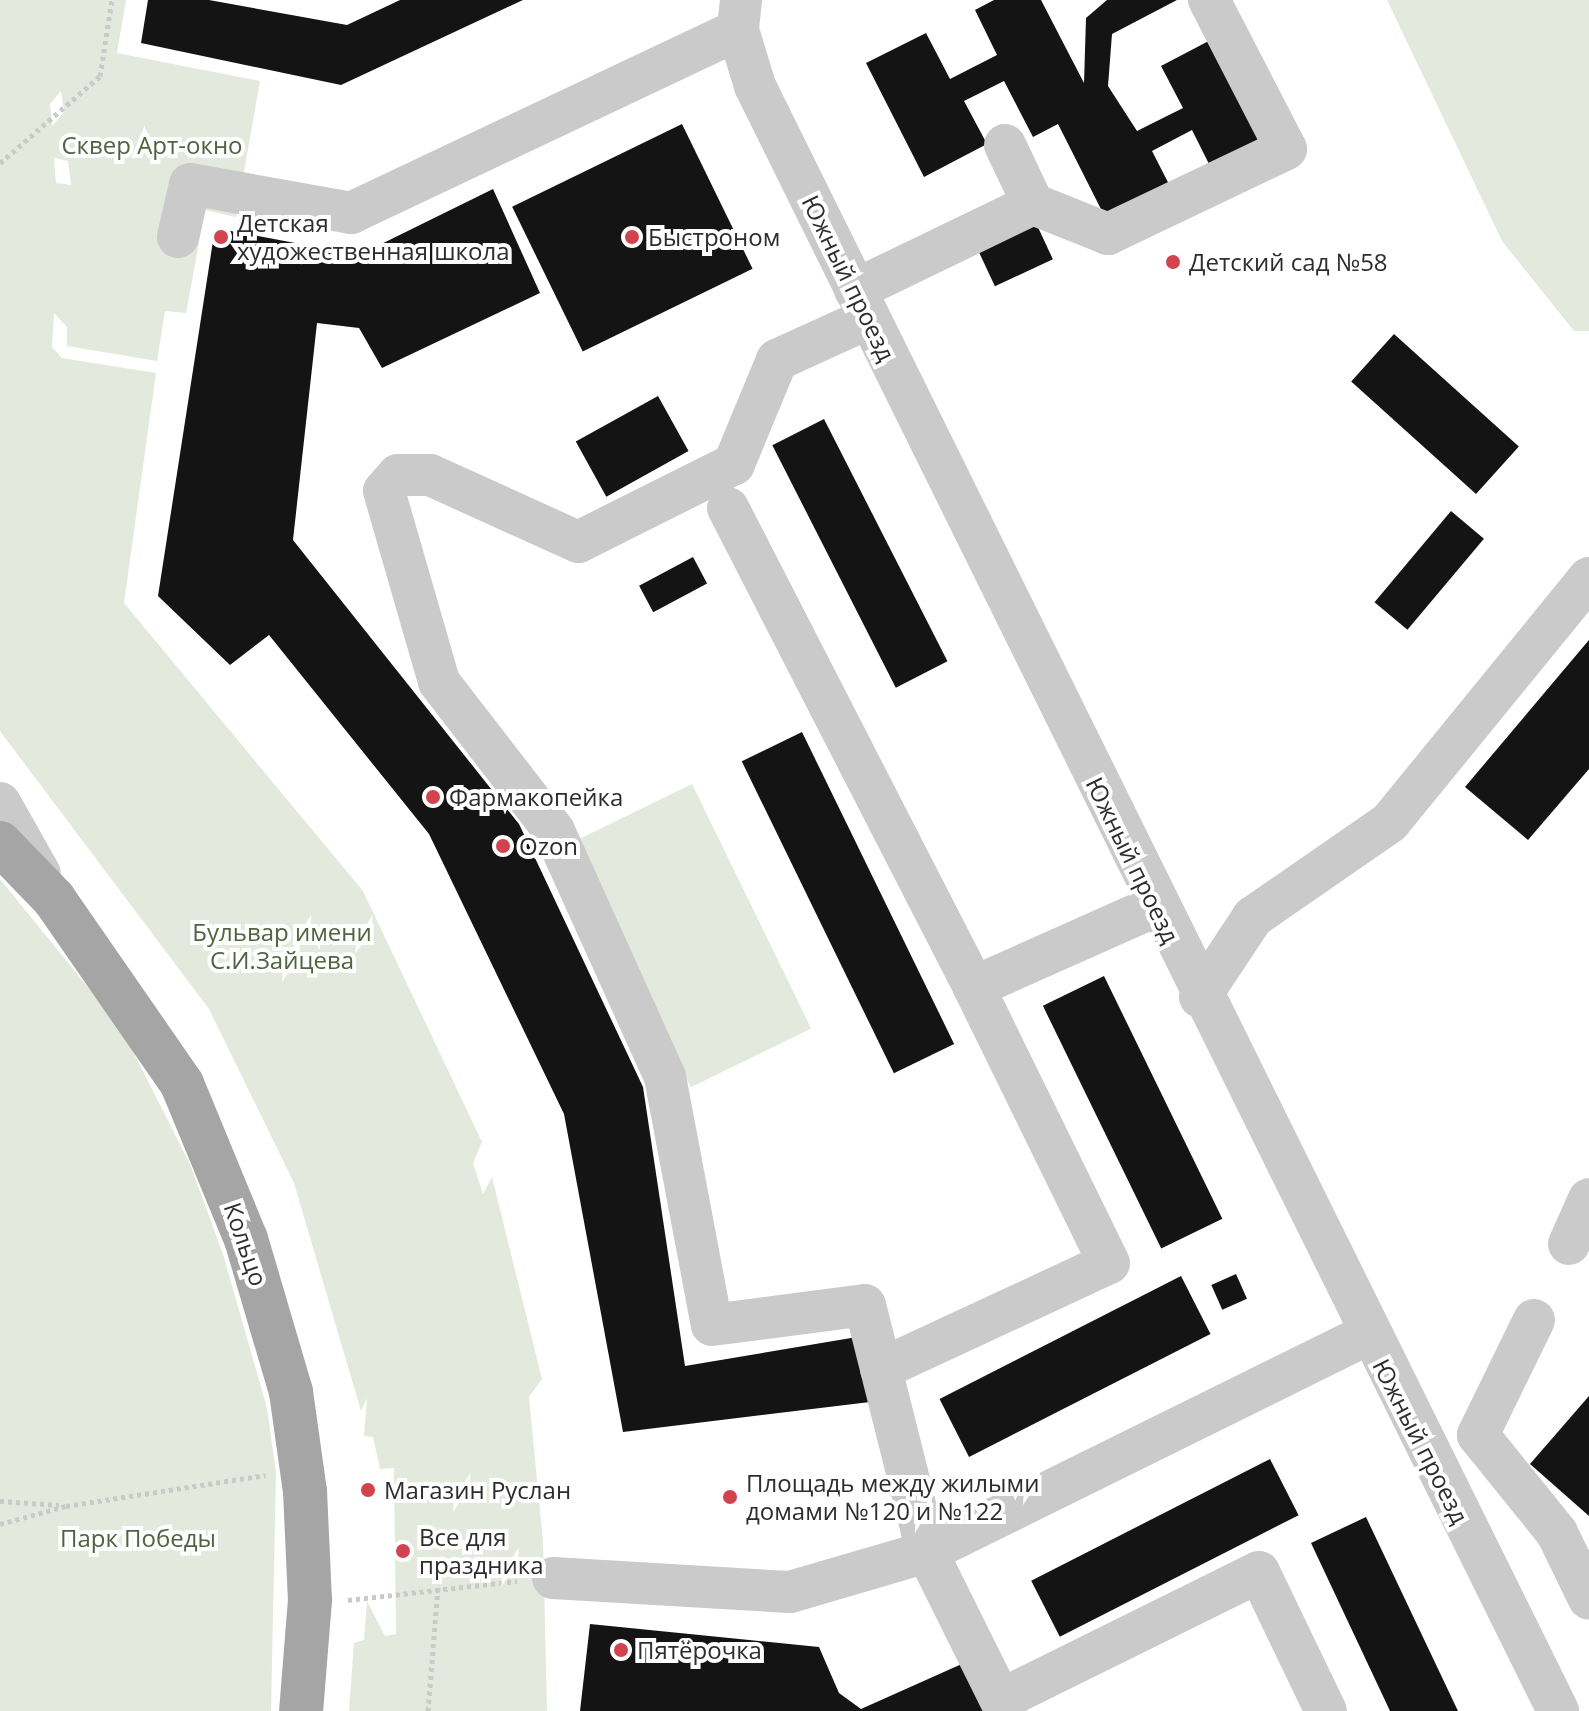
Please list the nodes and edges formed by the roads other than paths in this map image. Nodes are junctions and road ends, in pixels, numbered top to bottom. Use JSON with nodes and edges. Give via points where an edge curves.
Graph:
{"nodes":[{"id":1,"x":1209,"y":0,"type":"edge"},
{"id":2,"x":740,"y":15,"type":"edge"},
{"id":3,"x":1005,"y":145,"type":"dead end"},
{"id":4,"x":1033,"y":204,"type":"junction"},
{"id":5,"x":178,"y":237,"type":"dead end"},
{"id":6,"x":862,"y":304,"type":"junction"},
{"id":7,"x":728,"y":508,"type":"dead end"},
{"id":8,"x":1589,"y":578,"type":"edge"},
{"id":9,"x":0,"y":803,"type":"edge"},
{"id":10,"x":0,"y":843,"type":"edge"},
{"id":11,"x":54,"y":899,"type":"junction"},
{"id":12,"x":1156,"y":906,"type":"junction"},
{"id":13,"x":974,"y":987,"type":"junction"},
{"id":14,"x":1200,"y":997,"type":"junction"},
{"id":15,"x":1589,"y":1199,"type":"edge"},
{"id":16,"x":1569,"y":1244,"type":"dead end"},
{"id":17,"x":1534,"y":1320,"type":"dead end"},
{"id":18,"x":1367,"y":1335,"type":"junction"},
{"id":19,"x":881,"y":1369,"type":"junction"},
{"id":20,"x":1557,"y":1533,"type":"junction"},
{"id":21,"x":927,"y":1552,"type":"junction"},
{"id":22,"x":1589,"y":1561,"type":"edge"},
{"id":23,"x":553,"y":1578,"type":"road end"},
{"id":24,"x":1589,"y":1599,"type":"edge"},
{"id":25,"x":1005,"y":1705,"type":"edge"},
{"id":26,"x":301,"y":1711,"type":"edge"},
{"id":27,"x":1326,"y":1711,"type":"edge"},
{"id":28,"x":1558,"y":1711,"type":"edge"}],
"edges":[{"from":1,"to":4,"type":"street","via":[[1286,149],[1108,234]]},
{"from":2,"to":5,"type":"street","via":[[351,213],[190,184]]},
{"from":2,"to":6,"type":"street","name":"Южный проезд","via":[[755,86]]},
{"from":3,"to":4,"type":"street"},
{"from":4,"to":6,"type":"street"},
{"from":6,"to":12,"type":"street","name":"Южный проезд"},
{"from":6,"to":19,"type":"street","via":[[777,360],[734,464],[578,542],[430,475],[398,475],[384,491],[439,682],[554,831],[665,1077],[712,1325],[865,1305]]},
{"from":7,"to":13,"type":"street"},
{"from":8,"to":14,"type":"street","via":[[1390,822],[1253,917]]},
{"from":9,"to":11,"type":"street"},
{"from":10,"to":11,"type":"main road","name":"Кольцо"},
{"from":11,"to":26,"type":"main road","name":"Кольцо","via":[[182,1084],[246,1239],[291,1392],[305,1491],[310,1600]]},
{"from":12,"to":13,"type":"street"},
{"from":12,"to":14,"type":"street","name":"Южный проезд"},
{"from":13,"to":19,"type":"street","via":[[1109,1263]]},
{"from":14,"to":18,"type":"street","name":"Южный проезд"},
{"from":15,"to":16,"type":"street"},
{"from":17,"to":20,"type":"street","via":[[1478,1435]]},
{"from":18,"to":21,"type":"street"},
{"from":18,"to":28,"type":"street","name":"Южный проезд"},
{"from":19,"to":21,"type":"street"},
{"from":20,"to":22,"type":"street"},
{"from":20,"to":24,"type":"street"},
{"from":21,"to":23,"type":"street","via":[[790,1592]]},
{"from":21,"to":25,"type":"street"},
{"from":25,"to":27,"type":"street","via":[[1259,1572]]}]}
